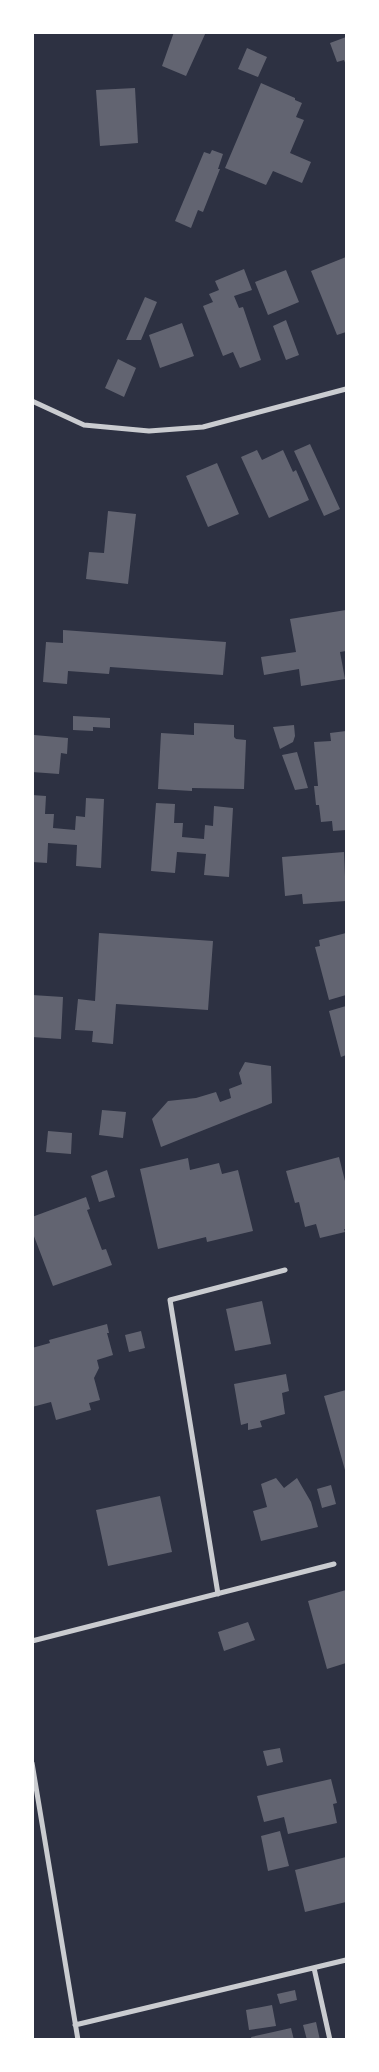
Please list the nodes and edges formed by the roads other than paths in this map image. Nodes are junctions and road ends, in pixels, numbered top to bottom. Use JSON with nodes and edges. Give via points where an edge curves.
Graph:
{"nodes":[{"id":1,"x":346,"y":390,"type":"edge"},
{"id":2,"x":32,"y":401,"type":"edge"},
{"id":3,"x":285,"y":1270,"type":"dead end"},
{"id":4,"x":334,"y":1564,"type":"dead end"},
{"id":5,"x":218,"y":1594,"type":"junction"},
{"id":6,"x":32,"y":1641,"type":"edge"},
{"id":7,"x":32,"y":1762,"type":"edge"},
{"id":8,"x":346,"y":1960,"type":"edge"},
{"id":9,"x":314,"y":1968,"type":"junction"},
{"id":10,"x":75,"y":2025,"type":"junction"},
{"id":11,"x":78,"y":2040,"type":"edge"},
{"id":12,"x":330,"y":2040,"type":"edge"}],
"edges":[{"from":1,"to":2,"type":"street","via":[[204,427],[149,431],[84,425]]},
{"from":3,"to":5,"type":"street","via":[[170,1300]]},
{"from":4,"to":5,"type":"street"},
{"from":5,"to":6,"type":"street"},
{"from":7,"to":10,"type":"street"},
{"from":8,"to":9,"type":"street"},
{"from":9,"to":10,"type":"street"},
{"from":9,"to":12,"type":"street"},
{"from":10,"to":11,"type":"street"}]}
